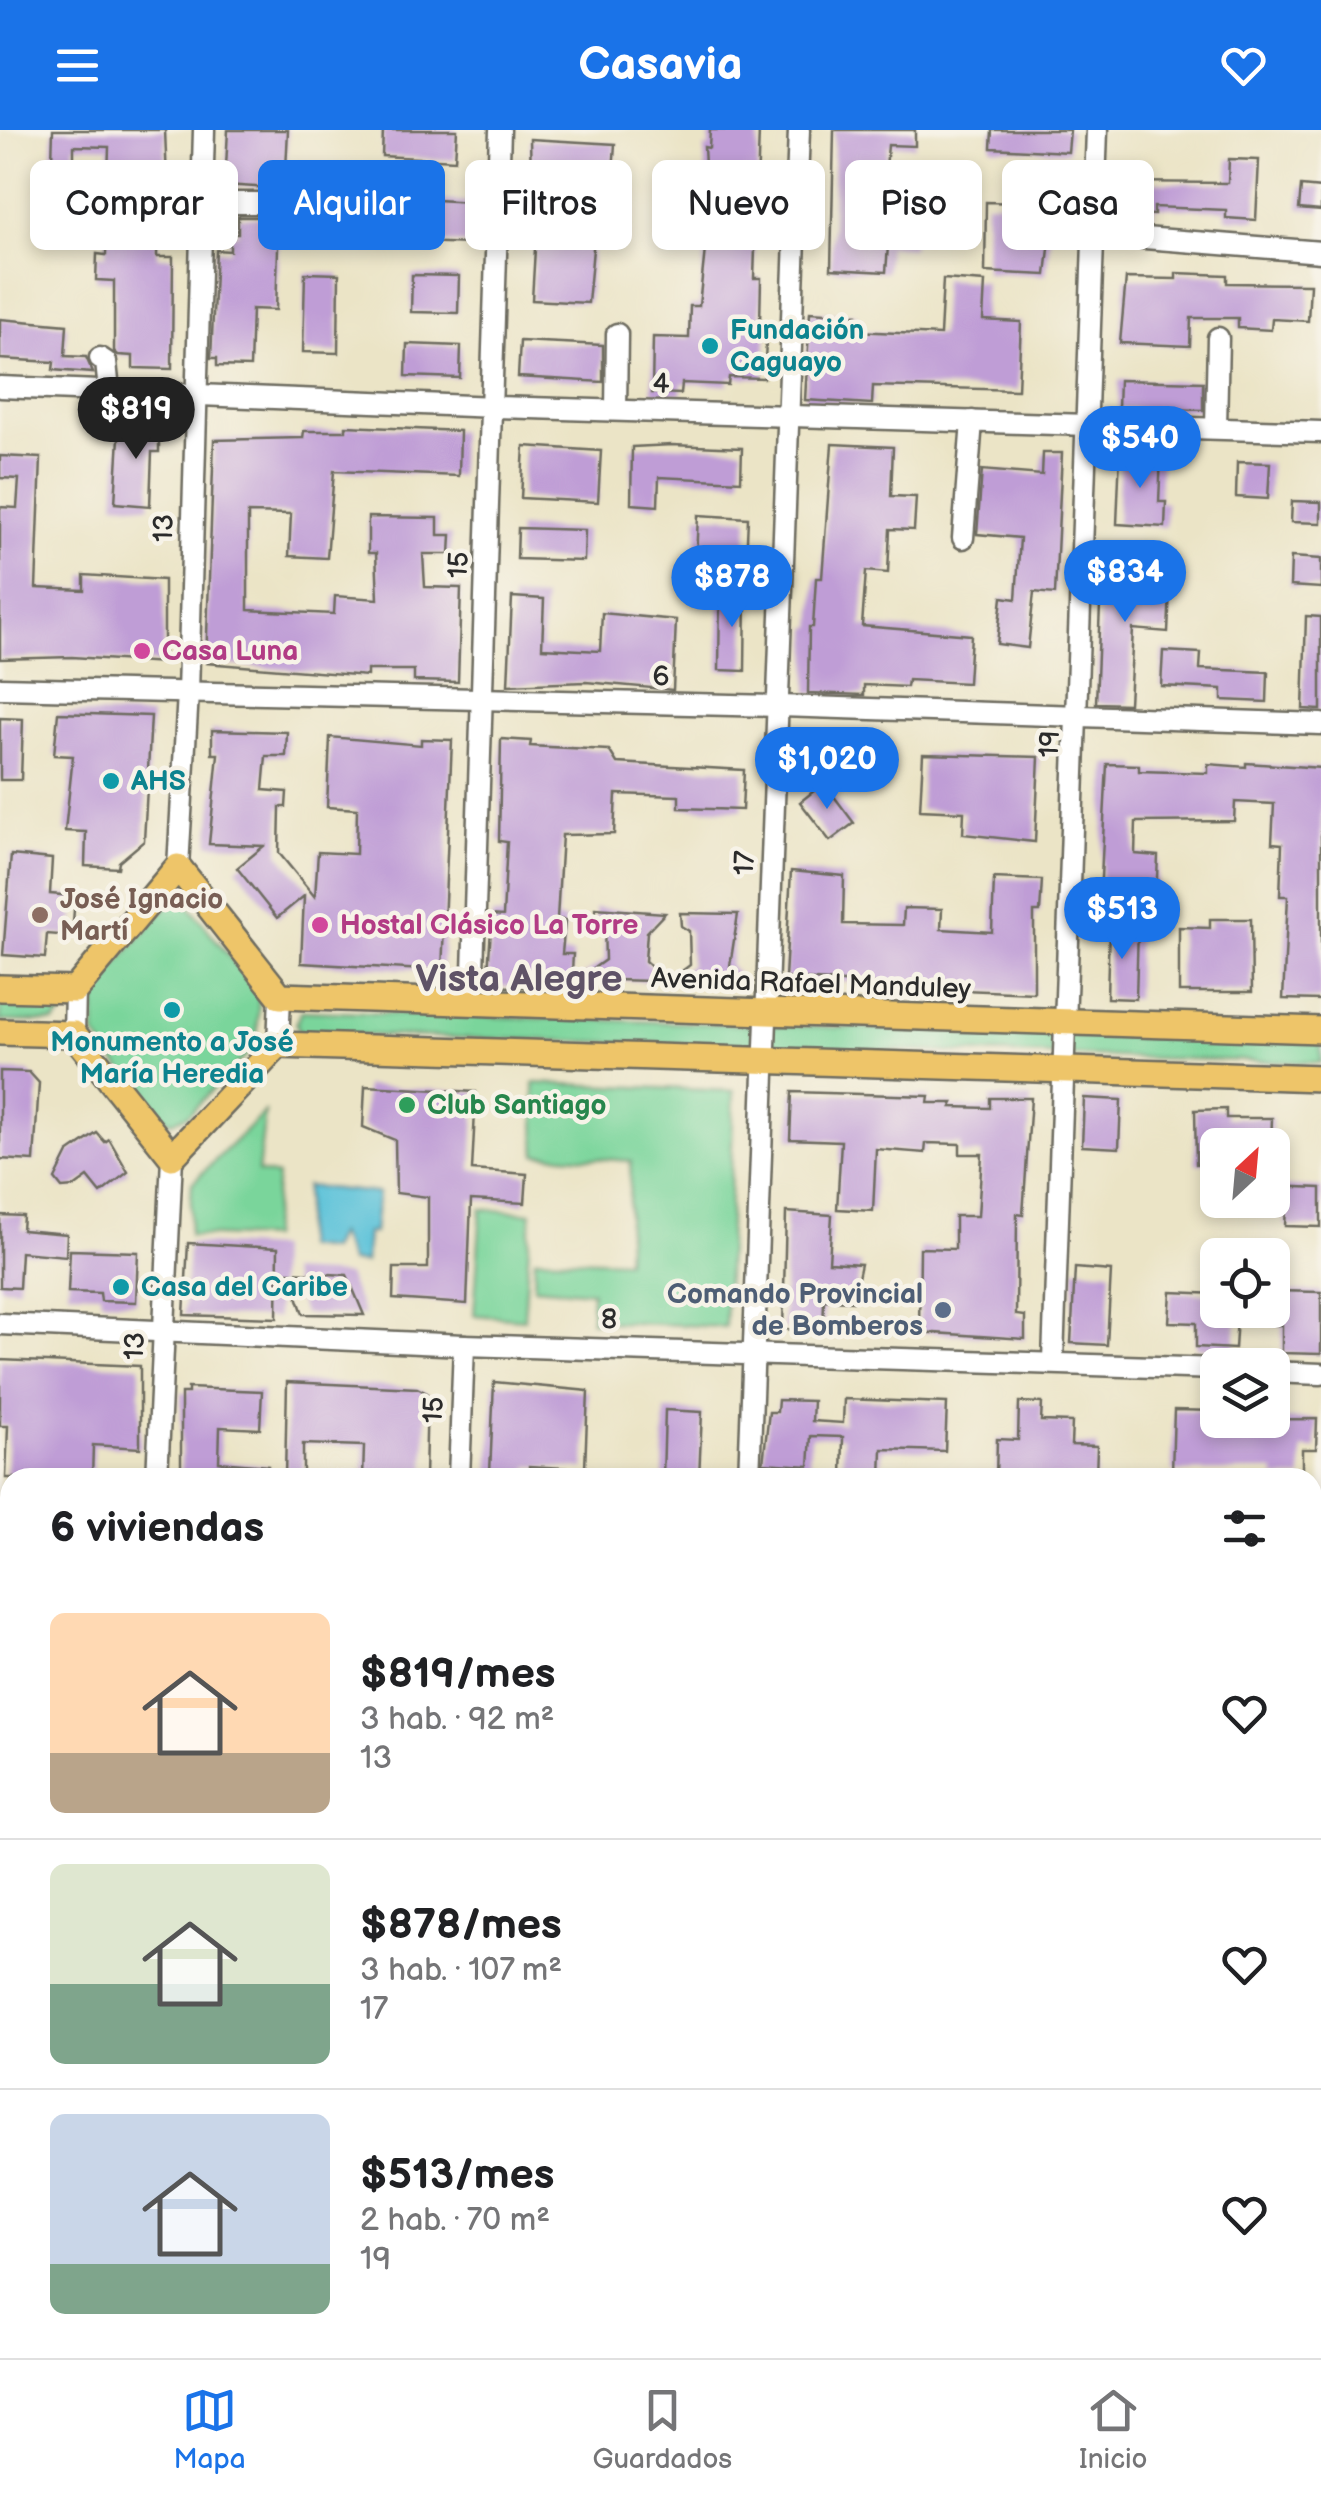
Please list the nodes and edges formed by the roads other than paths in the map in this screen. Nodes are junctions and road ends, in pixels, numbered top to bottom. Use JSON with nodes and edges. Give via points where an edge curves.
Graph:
{"nodes":[{"id":1,"x":204,"y":130,"type":"edge"},
{"id":2,"x":500,"y":130,"type":"edge"},
{"id":3,"x":798,"y":130,"type":"edge"},
{"id":4,"x":1096,"y":130,"type":"edge"},
{"id":5,"x":203,"y":160,"type":"edge"},
{"id":6,"x":1095,"y":160,"type":"edge"},
{"id":7,"x":1154,"y":239,"type":"edge"},
{"id":8,"x":199,"y":250,"type":"edge"},
{"id":9,"x":1094,"y":250,"type":"edge"},
{"id":10,"x":1321,"y":252,"type":"edge"},
{"id":11,"x":617,"y":334,"type":"dead end"},
{"id":12,"x":1218,"y":338,"type":"dead end"},
{"id":13,"x":100,"y":358,"type":"dead end"},
{"id":14,"x":0,"y":387,"type":"edge"},
{"id":15,"x":109,"y":391,"type":"junction"},
{"id":16,"x":194,"y":396,"type":"junction"},
{"id":17,"x":494,"y":407,"type":"junction"},
{"id":18,"x":616,"y":410,"type":"junction"},
{"id":19,"x":791,"y":416,"type":"junction"},
{"id":20,"x":972,"y":421,"type":"junction"},
{"id":21,"x":1089,"y":423,"type":"junction"},
{"id":22,"x":1216,"y":427,"type":"junction"},
{"id":23,"x":1321,"y":432,"type":"edge"},
{"id":24,"x":963,"y":538,"type":"dead end"},
{"id":25,"x":0,"y":688,"type":"edge"},
{"id":26,"x":188,"y":693,"type":"junction"},
{"id":27,"x":479,"y":702,"type":"junction"},
{"id":28,"x":780,"y":706,"type":"junction"},
{"id":29,"x":1078,"y":719,"type":"junction"},
{"id":30,"x":1321,"y":724,"type":"edge"},
{"id":31,"x":178,"y":867,"type":"junction"},
{"id":32,"x":0,"y":988,"type":"edge"},
{"id":33,"x":75,"y":990,"type":"junction"},
{"id":34,"x":280,"y":996,"type":"junction"},
{"id":35,"x":472,"y":1002,"type":"junction"},
{"id":36,"x":767,"y":1012,"type":"junction"},
{"id":37,"x":1067,"y":1022,"type":"junction"},
{"id":38,"x":1321,"y":1030,"type":"edge"},
{"id":39,"x":0,"y":1032,"type":"edge"},
{"id":40,"x":74,"y":1034,"type":"junction"},
{"id":41,"x":278,"y":1045,"type":"junction"},
{"id":42,"x":766,"y":1060,"type":"junction"},
{"id":43,"x":1065,"y":1070,"type":"junction"},
{"id":44,"x":1321,"y":1078,"type":"edge"},
{"id":45,"x":172,"y":1157,"type":"junction"},
{"id":46,"x":0,"y":1324,"type":"edge"},
{"id":47,"x":163,"y":1330,"type":"junction"},
{"id":48,"x":464,"y":1344,"type":"junction"},
{"id":49,"x":755,"y":1351,"type":"junction"},
{"id":50,"x":1053,"y":1360,"type":"junction"},
{"id":51,"x":1200,"y":1368,"type":"edge"},
{"id":52,"x":1290,"y":1373,"type":"edge"},
{"id":53,"x":1321,"y":1374,"type":"edge"},
{"id":54,"x":158,"y":1468,"type":"edge"},
{"id":55,"x":458,"y":1468,"type":"edge"},
{"id":56,"x":749,"y":1468,"type":"edge"}],
"edges":[{"from":1,"to":5,"type":"street","name":"13"},
{"from":2,"to":17,"type":"street","name":"15"},
{"from":3,"to":19,"type":"street","name":"17"},
{"from":4,"to":6,"type":"street","name":"19"},
{"from":7,"to":10,"type":"street"},
{"from":8,"to":16,"type":"street","name":"13"},
{"from":9,"to":21,"type":"street","name":"19"},
{"from":11,"to":18,"type":"street"},
{"from":12,"to":22,"type":"street"},
{"from":13,"to":15,"type":"street"},
{"from":14,"to":15,"type":"street","name":"4"},
{"from":15,"to":16,"type":"street","name":"4"},
{"from":16,"to":17,"type":"street","name":"4"},
{"from":16,"to":26,"type":"street","name":"13"},
{"from":17,"to":18,"type":"street","name":"4"},
{"from":17,"to":27,"type":"street","name":"15"},
{"from":18,"to":19,"type":"street","name":"4"},
{"from":19,"to":20,"type":"street","name":"4"},
{"from":19,"to":28,"type":"street","name":"17"},
{"from":20,"to":21,"type":"street","name":"4"},
{"from":20,"to":24,"type":"street"},
{"from":21,"to":22,"type":"street","name":"4"},
{"from":21,"to":29,"type":"street","name":"19"},
{"from":22,"to":23,"type":"street","name":"4"},
{"from":25,"to":26,"type":"street","name":"6"},
{"from":26,"to":27,"type":"street","name":"6"},
{"from":26,"to":31,"type":"street","name":"13"},
{"from":27,"to":28,"type":"street","name":"6"},
{"from":27,"to":35,"type":"street","name":"15"},
{"from":28,"to":29,"type":"street","name":"6"},
{"from":28,"to":36,"type":"street","name":"17"},
{"from":29,"to":30,"type":"street","name":"6"},
{"from":29,"to":37,"type":"street","name":"19"},
{"from":31,"to":33,"type":"main road"},
{"from":31,"to":34,"type":"main road"},
{"from":32,"to":33,"type":"main road"},
{"from":33,"to":40,"type":"street"},
{"from":34,"to":35,"type":"main road","name":"Avenida Rafael Manduley"},
{"from":34,"to":41,"type":"street"},
{"from":35,"to":36,"type":"main road","name":"Avenida Rafael Manduley"},
{"from":36,"to":37,"type":"main road","name":"Avenida Rafael Manduley"},
{"from":36,"to":42,"type":"street","name":"17"},
{"from":37,"to":38,"type":"main road","name":"Avenida Rafael Manduley"},
{"from":37,"to":43,"type":"street","name":"19"},
{"from":39,"to":40,"type":"main road"},
{"from":40,"to":45,"type":"main road"},
{"from":41,"to":42,"type":"main road"},
{"from":41,"to":45,"type":"main road"},
{"from":42,"to":43,"type":"main road"},
{"from":42,"to":49,"type":"street","name":"17"},
{"from":43,"to":44,"type":"main road"},
{"from":43,"to":50,"type":"street","name":"19"},
{"from":45,"to":47,"type":"street","name":"13"},
{"from":46,"to":47,"type":"street","name":"8"},
{"from":47,"to":48,"type":"street","name":"8"},
{"from":47,"to":54,"type":"street","name":"13"},
{"from":48,"to":49,"type":"street","name":"8"},
{"from":48,"to":55,"type":"street","name":"15"},
{"from":49,"to":50,"type":"street","name":"8"},
{"from":49,"to":56,"type":"street","name":"17"},
{"from":50,"to":51,"type":"street","name":"8"},
{"from":52,"to":53,"type":"street"}]}
